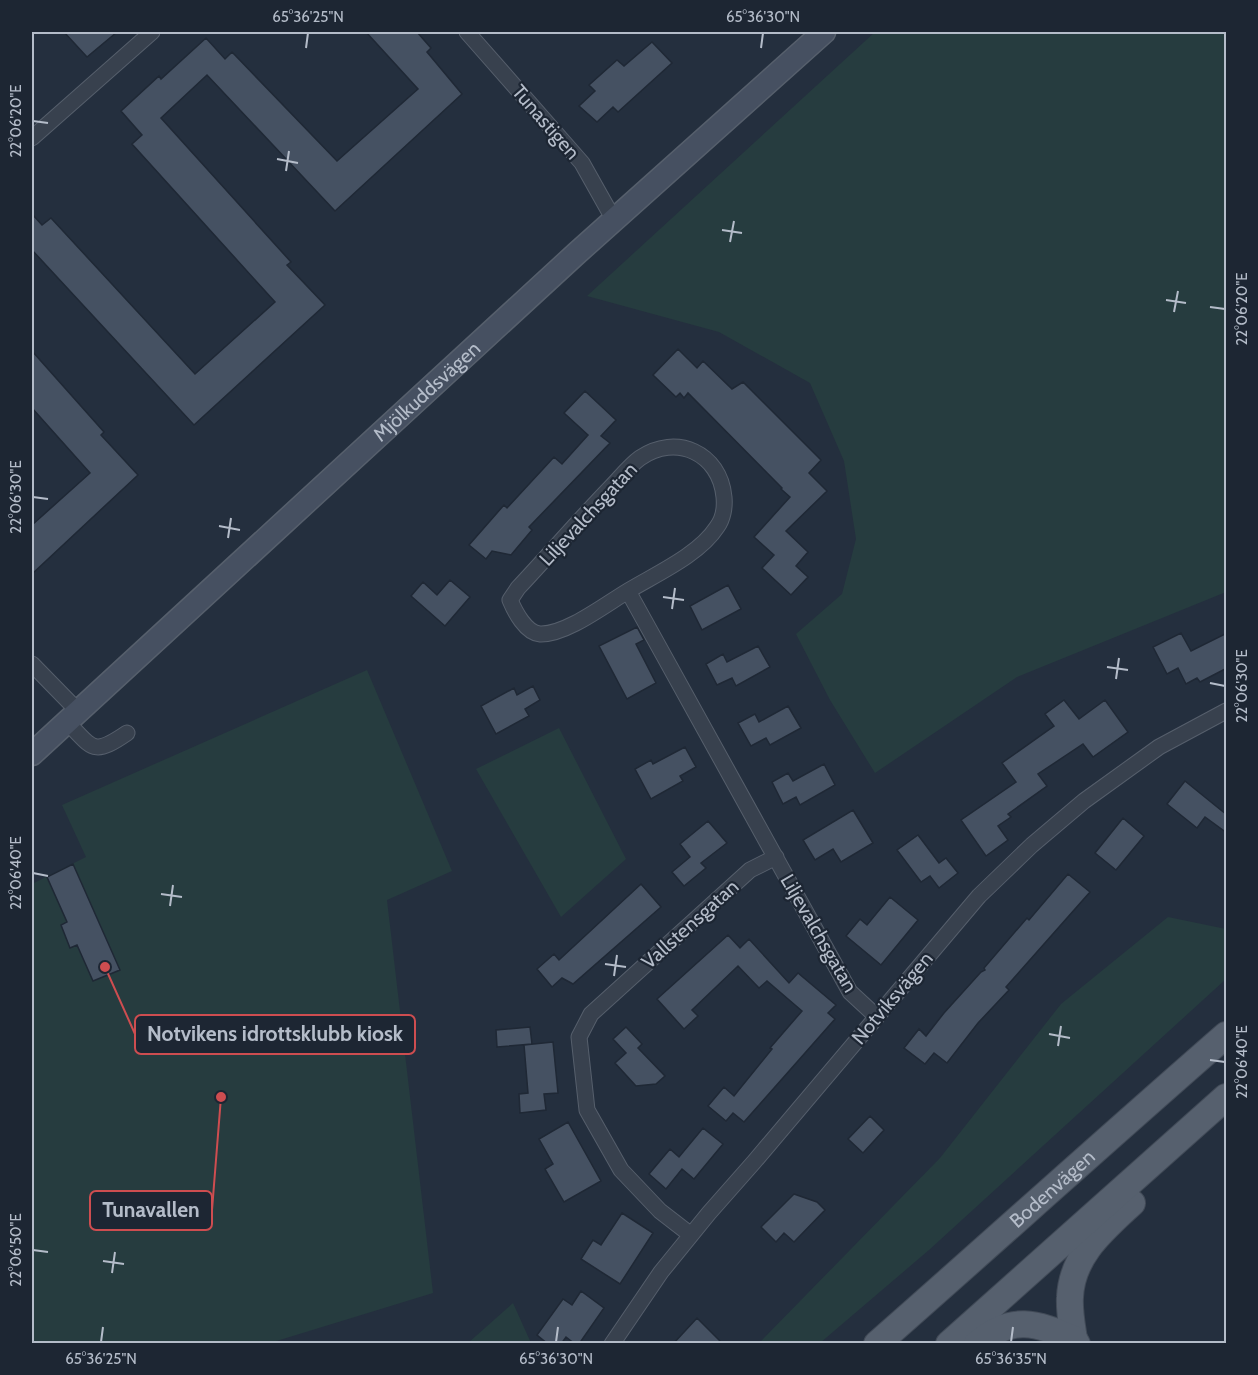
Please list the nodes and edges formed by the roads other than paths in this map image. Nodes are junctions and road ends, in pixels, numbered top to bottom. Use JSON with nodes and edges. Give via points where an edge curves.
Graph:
{"nodes":[{"id":1,"x":152,"y":32,"type":"edge"},
{"id":2,"x":467,"y":32,"type":"edge"},
{"id":3,"x":824,"y":32,"type":"edge"},
{"id":4,"x":32,"y":138,"type":"edge"},
{"id":5,"x":614,"y":220,"type":"junction"},
{"id":6,"x":628,"y":591,"type":"junction"},
{"id":7,"x":32,"y":664,"type":"edge"},
{"id":8,"x":1227,"y":711,"type":"edge"},
{"id":9,"x":71,"y":716,"type":"junction"},
{"id":10,"x":127,"y":733,"type":"dead end"},
{"id":11,"x":32,"y":754,"type":"edge"},
{"id":12,"x":776,"y":857,"type":"junction"},
{"id":13,"x":877,"y":1017,"type":"junction"},
{"id":14,"x":1227,"y":1035,"type":"edge"},
{"id":15,"x":1227,"y":1097,"type":"edge"},
{"id":16,"x":1186,"y":1132,"type":"junction"},
{"id":17,"x":691,"y":1235,"type":"junction"},
{"id":18,"x":1075,"y":1341,"type":"edge"},
{"id":19,"x":612,"y":1344,"type":"edge"},
{"id":20,"x":877,"y":1344,"type":"edge"},
{"id":21,"x":949,"y":1344,"type":"edge"},
{"id":22,"x":977,"y":1344,"type":"edge"}],
"edges":[{"from":1,"to":4,"type":"street"},
{"from":2,"to":5,"type":"street","name":"Tunastigen","via":[[582,163]]},
{"from":3,"to":5,"type":"street","name":"Mjölkuddsvägen"},
{"from":5,"to":9,"type":"street","name":"Mjölkuddsvägen"},
{"from":6,"to":6,"type":"street","name":"Liljevalchsgatan","via":[[562,629],[539,634],[521,620],[510,600],[640,458],[667,446],[693,451],[717,471],[723,485],[722,518],[702,544]]},
{"from":6,"to":12,"type":"street","name":"Liljevalchsgatan"},
{"from":7,"to":9,"type":"street"},
{"from":8,"to":13,"type":"street","name":"Notviksvägen","via":[[1159,747],[1084,801],[1032,845],[979,896]]},
{"from":9,"to":10,"type":"street","via":[[84,740],[96,747],[108,746]]},
{"from":9,"to":11,"type":"street","name":"Mjölkuddsvägen"},
{"from":12,"to":13,"type":"street","name":"Liljevalchsgatan","via":[[850,992]]},
{"from":12,"to":17,"type":"street","name":"Vallstensgatan","via":[[750,870],[591,1014],[579,1037],[587,1110],[621,1170],[660,1211]]},
{"from":13,"to":17,"type":"street","name":"Notviksvägen"},
{"from":14,"to":20,"type":"main road","name":"Bodenvägen"},
{"from":15,"to":16,"type":"main road"},
{"from":16,"to":18,"type":"main road","via":[[1162,1175],[1095,1238],[1078,1264],[1071,1281],[1070,1300]]},
{"from":16,"to":21,"type":"main road"},
{"from":17,"to":19,"type":"street","name":"Notviksvägen"},
{"from":18,"to":22,"type":"main road","via":[[1043,1326],[1018,1324],[994,1332]]}]}
